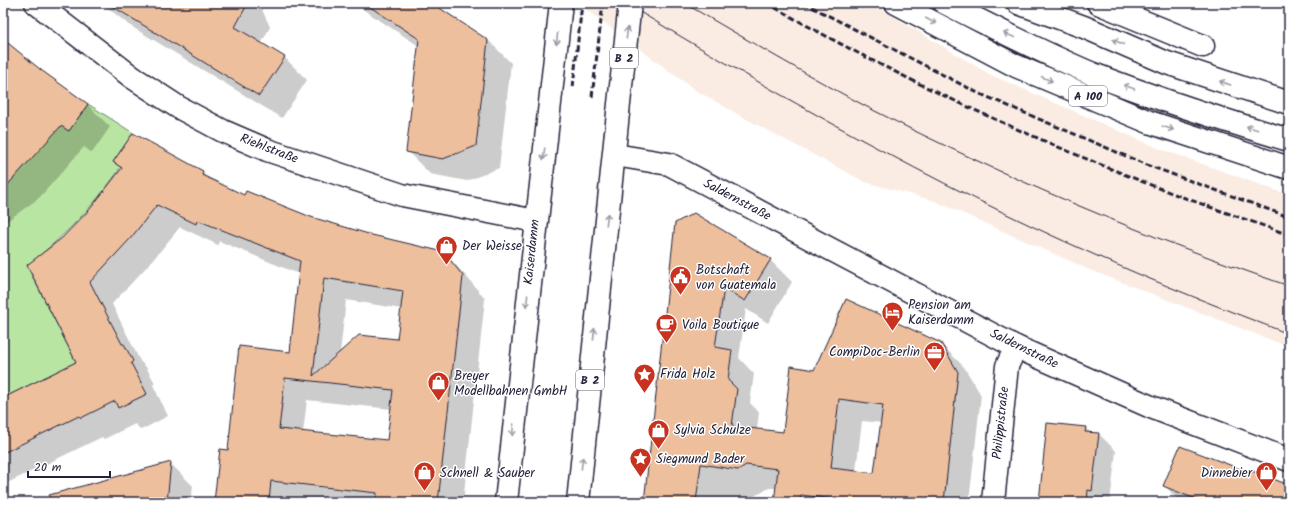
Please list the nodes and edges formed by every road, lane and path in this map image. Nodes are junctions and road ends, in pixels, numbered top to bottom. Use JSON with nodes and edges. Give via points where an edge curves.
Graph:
{"nodes":[{"id":1,"x":36,"y":3,"type":"edge"},
{"id":2,"x":561,"y":3,"type":"edge"},
{"id":3,"x":630,"y":3,"type":"edge"},
{"id":4,"x":896,"y":3,"type":"edge"},
{"id":5,"x":945,"y":3,"type":"edge"},
{"id":6,"x":1018,"y":3,"type":"edge"},
{"id":7,"x":1098,"y":3,"type":"edge"},
{"id":8,"x":1203,"y":46,"type":"dead end"},
{"id":9,"x":1289,"y":103,"type":"edge"},
{"id":10,"x":1289,"y":140,"type":"edge"},
{"id":11,"x":615,"y":155,"type":"junction"},
{"id":12,"x":1289,"y":168,"type":"edge"},
{"id":13,"x":536,"y":221,"type":"junction"},
{"id":14,"x":1016,"y":346,"type":"junction"},
{"id":15,"x":1289,"y":460,"type":"edge"},
{"id":16,"x":506,"y":502,"type":"edge"},
{"id":17,"x":578,"y":502,"type":"edge"},
{"id":18,"x":993,"y":502,"type":"edge"}],
"edges":[{"from":1,"to":13,"type":"main road","name":"Riehlstraße","via":[[132,77],[178,107],[223,131],[267,150],[402,195]]},
{"from":2,"to":13,"type":"main road","name":"Kaiserdamm","one_way":true},
{"from":11,"to":3,"type":"main road","number":"B 2","one_way":true,"bridge":true},
{"from":4,"to":12,"type":"main road","number":"A 100","one_way":true,"via":[[1016,66],[1141,119]]},
{"from":10,"to":5,"type":"main road","number":"A 100","one_way":true,"via":[[1195,111],[1092,74]]},
{"from":9,"to":6,"type":"main road","one_way":true,"via":[[1167,63],[1084,27]]},
{"from":7,"to":8,"type":"main road"},
{"from":11,"to":14,"type":"main road","name":"Saldernstraße","via":[[669,164]]},
{"from":17,"to":11,"type":"main road","number":"B 2","one_way":true,"via":[[602,258]]},
{"from":13,"to":16,"type":"main road","name":"Kaiserdamm","one_way":true},
{"from":14,"to":15,"type":"main road","name":"Saldernstraße","via":[[1151,407]]},
{"from":14,"to":18,"type":"main road","name":"Philippistraße","via":[[1007,366]]}]}
